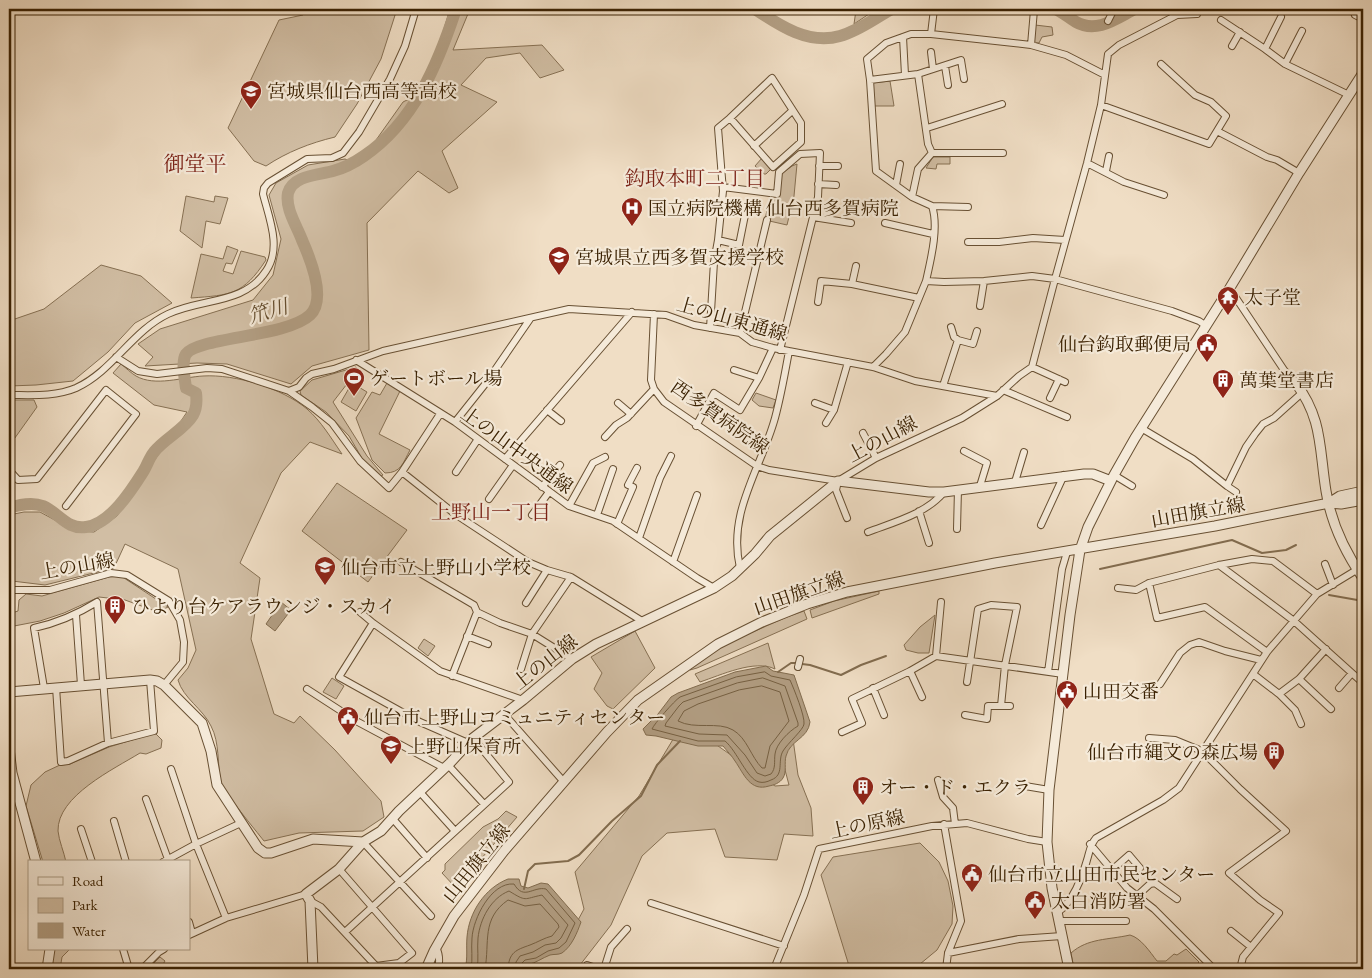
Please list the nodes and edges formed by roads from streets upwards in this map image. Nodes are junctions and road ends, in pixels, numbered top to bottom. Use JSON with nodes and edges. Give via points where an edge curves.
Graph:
{"nodes":[{"id":1,"x":416,"y":9,"type":"edge"},
{"id":2,"x":820,"y":9,"type":"edge"},
{"id":3,"x":834,"y":9,"type":"edge"},
{"id":4,"x":934,"y":9,"type":"edge"},
{"id":5,"x":1017,"y":9,"type":"edge"},
{"id":6,"x":1114,"y":9,"type":"edge"},
{"id":7,"x":1198,"y":14,"type":"dead end"},
{"id":8,"x":1355,"y":15,"type":"dead end"},
{"id":9,"x":1281,"y":17,"type":"dead end"},
{"id":10,"x":1363,"y":19,"type":"edge"},
{"id":11,"x":1221,"y":20,"type":"dead end"},
{"id":12,"x":1108,"y":21,"type":"dead end"},
{"id":13,"x":1240,"y":32,"type":"junction"},
{"id":14,"x":1302,"y":32,"type":"dead end"},
{"id":15,"x":931,"y":34,"type":"junction"},
{"id":16,"x":903,"y":37,"type":"junction"},
{"id":17,"x":1031,"y":45,"type":"junction"},
{"id":18,"x":1232,"y":46,"type":"dead end"},
{"id":19,"x":1265,"y":49,"type":"junction"},
{"id":20,"x":931,"y":52,"type":"dead end"},
{"id":21,"x":1161,"y":64,"type":"dead end"},
{"id":22,"x":1285,"y":64,"type":"junction"},
{"id":23,"x":945,"y":66,"type":"junction"},
{"id":24,"x":934,"y":69,"type":"junction"},
{"id":25,"x":1363,"y":73,"type":"edge"},
{"id":26,"x":918,"y":74,"type":"junction"},
{"id":27,"x":905,"y":75,"type":"junction"},
{"id":28,"x":1105,"y":75,"type":"junction"},
{"id":29,"x":964,"y":79,"type":"dead end"},
{"id":30,"x":870,"y":80,"type":"junction"},
{"id":31,"x":948,"y":85,"type":"dead end"},
{"id":32,"x":1349,"y":95,"type":"junction"},
{"id":33,"x":1002,"y":104,"type":"dead end"},
{"id":34,"x":1101,"y":105,"type":"junction"},
{"id":35,"x":792,"y":110,"type":"junction"},
{"id":36,"x":730,"y":118,"type":"junction"},
{"id":37,"x":927,"y":128,"type":"junction"},
{"id":38,"x":1217,"y":131,"type":"junction"},
{"id":39,"x":754,"y":146,"type":"junction"},
{"id":40,"x":932,"y":153,"type":"junction"},
{"id":41,"x":1003,"y":153,"type":"dead end"},
{"id":42,"x":1109,"y":156,"type":"dead end"},
{"id":43,"x":1087,"y":163,"type":"junction"},
{"id":44,"x":900,"y":164,"type":"dead end"},
{"id":45,"x":819,"y":166,"type":"junction"},
{"id":46,"x":838,"y":166,"type":"dead end"},
{"id":47,"x":1106,"y":171,"type":"junction"},
{"id":48,"x":1299,"y":173,"type":"junction"},
{"id":49,"x":818,"y":184,"type":"junction"},
{"id":50,"x":836,"y":185,"type":"dead end"},
{"id":51,"x":896,"y":185,"type":"junction"},
{"id":52,"x":723,"y":187,"type":"junction"},
{"id":53,"x":1164,"y":195,"type":"dead end"},
{"id":54,"x":912,"y":197,"type":"junction"},
{"id":55,"x":722,"y":206,"type":"junction"},
{"id":56,"x":932,"y":206,"type":"junction"},
{"id":57,"x":968,"y":207,"type":"dead end"},
{"id":58,"x":813,"y":217,"type":"junction"},
{"id":59,"x":767,"y":220,"type":"dead end"},
{"id":60,"x":851,"y":223,"type":"dead end"},
{"id":61,"x":885,"y":223,"type":"dead end"},
{"id":62,"x":934,"y":234,"type":"junction"},
{"id":63,"x":718,"y":240,"type":"junction"},
{"id":64,"x":1065,"y":240,"type":"junction"},
{"id":65,"x":968,"y":242,"type":"dead end"},
{"id":66,"x":856,"y":266,"type":"dead end"},
{"id":67,"x":1055,"y":279,"type":"junction"},
{"id":68,"x":926,"y":281,"type":"junction"},
{"id":69,"x":984,"y":281,"type":"junction"},
{"id":70,"x":852,"y":284,"type":"junction"},
{"id":71,"x":1228,"y":291,"type":"junction"},
{"id":72,"x":919,"y":298,"type":"junction"},
{"id":73,"x":818,"y":302,"type":"dead end"},
{"id":74,"x":980,"y":306,"type":"dead end"},
{"id":75,"x":632,"y":312,"type":"junction"},
{"id":76,"x":654,"y":314,"type":"junction"},
{"id":77,"x":530,"y":319,"type":"junction"},
{"id":78,"x":1206,"y":325,"type":"junction"},
{"id":79,"x":951,"y":327,"type":"dead end"},
{"id":80,"x":710,"y":328,"type":"junction"},
{"id":81,"x":977,"y":331,"type":"dead end"},
{"id":82,"x":740,"y":333,"type":"junction"},
{"id":83,"x":958,"y":340,"type":"junction"},
{"id":84,"x":777,"y":349,"type":"junction"},
{"id":85,"x":789,"y":351,"type":"junction"},
{"id":86,"x":116,"y":356,"type":"junction"},
{"id":87,"x":356,"y":360,"type":"junction"},
{"id":88,"x":848,"y":362,"type":"junction"},
{"id":89,"x":873,"y":366,"type":"junction"},
{"id":90,"x":1032,"y":368,"type":"junction"},
{"id":91,"x":734,"y":370,"type":"dead end"},
{"id":92,"x":759,"y":378,"type":"junction"},
{"id":93,"x":1295,"y":382,"type":"joint"},
{"id":94,"x":943,"y":386,"type":"junction"},
{"id":95,"x":654,"y":389,"type":"junction"},
{"id":96,"x":1003,"y":390,"type":"junction"},
{"id":97,"x":289,"y":391,"type":"junction"},
{"id":98,"x":1302,"y":392,"type":"junction"},
{"id":99,"x":9,"y":395,"type":"edge"},
{"id":100,"x":997,"y":396,"type":"junction"},
{"id":101,"x":1050,"y":398,"type":"dead end"},
{"id":102,"x":618,"y":403,"type":"dead end"},
{"id":103,"x":815,"y":403,"type":"dead end"},
{"id":104,"x":547,"y":410,"type":"junction"},
{"id":105,"x":834,"y":410,"type":"junction"},
{"id":106,"x":440,"y":414,"type":"junction"},
{"id":107,"x":631,"y":414,"type":"junction"},
{"id":108,"x":1067,"y":417,"type":"dead end"},
{"id":109,"x":561,"y":421,"type":"dead end"},
{"id":110,"x":455,"y":422,"type":"junction"},
{"id":111,"x":826,"y":423,"type":"dead end"},
{"id":112,"x":696,"y":426,"type":"junction"},
{"id":113,"x":1141,"y":428,"type":"junction"},
{"id":114,"x":863,"y":433,"type":"dead end"},
{"id":115,"x":605,"y":437,"type":"dead end"},
{"id":116,"x":478,"y":439,"type":"junction"},
{"id":117,"x":964,"y":451,"type":"dead end"},
{"id":118,"x":1024,"y":452,"type":"dead end"},
{"id":119,"x":671,"y":456,"type":"dead end"},
{"id":120,"x":605,"y":457,"type":"dead end"},
{"id":121,"x":876,"y":458,"type":"junction"},
{"id":122,"x":505,"y":459,"type":"junction"},
{"id":123,"x":9,"y":463,"type":"edge"},
{"id":124,"x":560,"y":465,"type":"dead end"},
{"id":125,"x":513,"y":466,"type":"junction"},
{"id":126,"x":757,"y":466,"type":"junction"},
{"id":127,"x":636,"y":468,"type":"dead end"},
{"id":128,"x":613,"y":469,"type":"dead end"},
{"id":129,"x":402,"y":472,"type":"junction"},
{"id":130,"x":456,"y":472,"type":"dead end"},
{"id":131,"x":1064,"y":475,"type":"junction"},
{"id":132,"x":1112,"y":478,"type":"junction"},
{"id":133,"x":838,"y":481,"type":"junction"},
{"id":134,"x":1015,"y":482,"type":"junction"},
{"id":135,"x":980,"y":486,"type":"junction"},
{"id":136,"x":1132,"y":486,"type":"dead end"},
{"id":137,"x":1227,"y":486,"type":"junction"},
{"id":138,"x":542,"y":487,"type":"junction"},
{"id":139,"x":958,"y":489,"type":"junction"},
{"id":140,"x":1363,"y":491,"type":"edge"},
{"id":141,"x":549,"y":492,"type":"junction"},
{"id":142,"x":944,"y":492,"type":"junction"},
{"id":143,"x":1236,"y":492,"type":"dead end"},
{"id":144,"x":697,"y":495,"type":"dead end"},
{"id":145,"x":489,"y":499,"type":"dead end"},
{"id":146,"x":1363,"y":500,"type":"edge"},
{"id":147,"x":1329,"y":503,"type":"junction"},
{"id":148,"x":66,"y":506,"type":"dead end"},
{"id":149,"x":569,"y":506,"type":"junction"},
{"id":150,"x":919,"y":511,"type":"junction"},
{"id":151,"x":532,"y":514,"type":"dead end"},
{"id":152,"x":597,"y":515,"type":"junction"},
{"id":153,"x":847,"y":518,"type":"dead end"},
{"id":154,"x":618,"y":524,"type":"junction"},
{"id":155,"x":1041,"y":525,"type":"dead end"},
{"id":156,"x":957,"y":529,"type":"dead end"},
{"id":157,"x":868,"y":532,"type":"dead end"},
{"id":158,"x":639,"y":538,"type":"junction"},
{"id":159,"x":929,"y":544,"type":"dead end"},
{"id":160,"x":1080,"y":550,"type":"junction"},
{"id":161,"x":1067,"y":552,"type":"junction"},
{"id":162,"x":401,"y":562,"type":"dead end"},
{"id":163,"x":673,"y":562,"type":"junction"},
{"id":164,"x":1325,"y":564,"type":"dead end"},
{"id":165,"x":1219,"y":565,"type":"junction"},
{"id":166,"x":740,"y":568,"type":"junction"},
{"id":167,"x":1360,"y":568,"type":"edge"},
{"id":168,"x":546,"y":570,"type":"junction"},
{"id":169,"x":571,"y":577,"type":"junction"},
{"id":170,"x":1363,"y":578,"type":"edge"},
{"id":171,"x":1149,"y":584,"type":"junction"},
{"id":172,"x":1333,"y":585,"type":"junction"},
{"id":173,"x":714,"y":588,"type":"junction"},
{"id":174,"x":1118,"y":588,"type":"dead end"},
{"id":175,"x":9,"y":590,"type":"edge"},
{"id":176,"x":1317,"y":594,"type":"junction"},
{"id":177,"x":941,"y":602,"type":"dead end"},
{"id":178,"x":526,"y":603,"type":"dead end"},
{"id":179,"x":360,"y":612,"type":"dead end"},
{"id":180,"x":477,"y":612,"type":"junction"},
{"id":181,"x":76,"y":615,"type":"junction"},
{"id":182,"x":642,"y":621,"type":"junction"},
{"id":183,"x":1294,"y":621,"type":"junction"},
{"id":184,"x":373,"y":623,"type":"junction"},
{"id":185,"x":532,"y":634,"type":"junction"},
{"id":186,"x":467,"y":636,"type":"junction"},
{"id":187,"x":488,"y":644,"type":"dead end"},
{"id":188,"x":1326,"y":649,"type":"junction"},
{"id":189,"x":1267,"y":652,"type":"junction"},
{"id":190,"x":936,"y":656,"type":"junction"},
{"id":191,"x":572,"y":659,"type":"junction"},
{"id":192,"x":800,"y":659,"type":"dead end"},
{"id":193,"x":1261,"y":660,"type":"junction"},
{"id":194,"x":971,"y":662,"type":"junction"},
{"id":195,"x":1005,"y":665,"type":"junction"},
{"id":196,"x":798,"y":667,"type":"dead end"},
{"id":197,"x":521,"y":669,"type":"dead end"},
{"id":198,"x":910,"y":671,"type":"junction"},
{"id":199,"x":1048,"y":672,"type":"junction"},
{"id":200,"x":1352,"y":672,"type":"junction"},
{"id":201,"x":1063,"y":674,"type":"junction"},
{"id":202,"x":1253,"y":674,"type":"junction"},
{"id":203,"x":452,"y":676,"type":"junction"},
{"id":204,"x":1300,"y":679,"type":"junction"},
{"id":205,"x":150,"y":680,"type":"junction"},
{"id":206,"x":967,"y":682,"type":"dead end"},
{"id":207,"x":105,"y":683,"type":"junction"},
{"id":208,"x":1363,"y":683,"type":"edge"},
{"id":209,"x":1160,"y":684,"type":"dead end"},
{"id":210,"x":81,"y":685,"type":"junction"},
{"id":211,"x":164,"y":685,"type":"junction"},
{"id":212,"x":56,"y":687,"type":"junction"},
{"id":213,"x":44,"y":688,"type":"junction"},
{"id":214,"x":873,"y":688,"type":"junction"},
{"id":215,"x":1339,"y":688,"type":"dead end"},
{"id":216,"x":307,"y":689,"type":"dead end"},
{"id":217,"x":9,"y":692,"type":"edge"},
{"id":218,"x":1279,"y":694,"type":"junction"},
{"id":219,"x":922,"y":697,"type":"dead end"},
{"id":220,"x":523,"y":700,"type":"junction"},
{"id":221,"x":1000,"y":706,"type":"junction"},
{"id":222,"x":1010,"y":706,"type":"dead end"},
{"id":223,"x":1331,"y":709,"type":"dead end"},
{"id":224,"x":504,"y":714,"type":"junction"},
{"id":225,"x":884,"y":715,"type":"dead end"},
{"id":226,"x":965,"y":715,"type":"dead end"},
{"id":227,"x":1301,"y":724,"type":"dead end"},
{"id":228,"x":842,"y":732,"type":"dead end"},
{"id":229,"x":1149,"y":738,"type":"dead end"},
{"id":230,"x":470,"y":740,"type":"junction"},
{"id":231,"x":108,"y":743,"type":"junction"},
{"id":232,"x":9,"y":748,"type":"edge"},
{"id":233,"x":1202,"y":751,"type":"junction"},
{"id":234,"x":446,"y":766,"type":"junction"},
{"id":235,"x":171,"y":769,"type":"dead end"},
{"id":236,"x":938,"y":780,"type":"dead end"},
{"id":237,"x":564,"y":782,"type":"junction"},
{"id":238,"x":1019,"y":785,"type":"dead end"},
{"id":239,"x":1049,"y":790,"type":"junction"},
{"id":240,"x":419,"y":791,"type":"junction"},
{"id":241,"x":146,"y":799,"type":"dead end"},
{"id":242,"x":484,"y":804,"type":"junction"},
{"id":243,"x":393,"y":819,"type":"junction"},
{"id":244,"x":114,"y":821,"type":"dead end"},
{"id":245,"x":241,"y":823,"type":"junction"},
{"id":246,"x":944,"y":824,"type":"junction"},
{"id":247,"x":955,"y":824,"type":"junction"},
{"id":248,"x":81,"y":829,"type":"dead end"},
{"id":249,"x":455,"y":830,"type":"junction"},
{"id":250,"x":363,"y":842,"type":"junction"},
{"id":251,"x":1047,"y":842,"type":"junction"},
{"id":252,"x":196,"y":844,"type":"junction"},
{"id":253,"x":1090,"y":844,"type":"junction"},
{"id":254,"x":427,"y":858,"type":"junction"},
{"id":255,"x":35,"y":860,"type":"edge"},
{"id":256,"x":91,"y":860,"type":"edge"},
{"id":257,"x":125,"y":860,"type":"edge"},
{"id":258,"x":166,"y":860,"type":"edge"},
{"id":259,"x":168,"y":860,"type":"edge"},
{"id":260,"x":1140,"y":868,"type":"dead end"},
{"id":261,"x":339,"y":869,"type":"junction"},
{"id":262,"x":1112,"y":870,"type":"junction"},
{"id":263,"x":400,"y":882,"type":"junction"},
{"id":264,"x":1138,"y":895,"type":"junction"},
{"id":265,"x":308,"y":898,"type":"junction"},
{"id":266,"x":1177,"y":898,"type":"dead end"},
{"id":267,"x":651,"y":903,"type":"dead end"},
{"id":268,"x":373,"y":907,"type":"junction"},
{"id":269,"x":431,"y":916,"type":"dead end"},
{"id":270,"x":1059,"y":917,"type":"junction"},
{"id":271,"x":226,"y":918,"type":"junction"},
{"id":272,"x":1126,"y":921,"type":"dead end"},
{"id":273,"x":626,"y":928,"type":"dead end"},
{"id":274,"x":1230,"y":931,"type":"dead end"},
{"id":275,"x":345,"y":932,"type":"junction"},
{"id":276,"x":190,"y":934,"type":"edge"},
{"id":277,"x":1062,"y":936,"type":"junction"},
{"id":278,"x":784,"y":946,"type":"junction"},
{"id":279,"x":436,"y":947,"type":"junction"},
{"id":280,"x":1251,"y":947,"type":"junction"},
{"id":281,"x":50,"y":950,"type":"edge"},
{"id":282,"x":124,"y":950,"type":"edge"},
{"id":283,"x":160,"y":950,"type":"edge"},
{"id":284,"x":948,"y":954,"type":"junction"},
{"id":285,"x":588,"y":965,"type":"dead end"},
{"id":286,"x":48,"y":969,"type":"edge"},
{"id":287,"x":130,"y":969,"type":"edge"},
{"id":288,"x":142,"y":969,"type":"edge"},
{"id":289,"x":313,"y":969,"type":"edge"},
{"id":290,"x":426,"y":969,"type":"edge"},
{"id":291,"x":438,"y":969,"type":"edge"},
{"id":292,"x":599,"y":969,"type":"edge"},
{"id":293,"x":604,"y":969,"type":"edge"},
{"id":294,"x":774,"y":969,"type":"edge"},
{"id":295,"x":946,"y":969,"type":"edge"},
{"id":296,"x":1069,"y":969,"type":"edge"},
{"id":297,"x":1214,"y":969,"type":"edge"},
{"id":298,"x":1240,"y":969,"type":"edge"}],
"edges":[{"from":1,"to":86,"type":"street","via":[[390,80],[343,153],[332,158],[307,159],[264,188],[274,242],[273,257],[260,280],[235,296],[169,313],[144,329]]},
{"from":2,"to":3,"type":"street"},
{"from":4,"to":15,"type":"street"},
{"from":5,"to":17,"type":"street","via":[[1034,10]]},
{"from":6,"to":12,"type":"street"},
{"from":7,"to":28,"type":"street","via":[[1177,16],[1119,45],[1108,54]]},
{"from":8,"to":10,"type":"street"},
{"from":9,"to":19,"type":"street"},
{"from":11,"to":13,"type":"street"},
{"from":13,"to":18,"type":"street"},
{"from":13,"to":19,"type":"street"},
{"from":14,"to":22,"type":"street"},
{"from":15,"to":16,"type":"street"},
{"from":15,"to":17,"type":"street"},
{"from":16,"to":27,"type":"street"},
{"from":16,"to":30,"type":"street","via":[[886,42],[867,59]]},
{"from":17,"to":28,"type":"street","via":[[1066,55]]},
{"from":19,"to":22,"type":"street"},
{"from":20,"to":24,"type":"street"},
{"from":21,"to":38,"type":"street","via":[[1195,95],[1211,102],[1226,116]]},
{"from":22,"to":32,"type":"street"},
{"from":23,"to":24,"type":"street"},
{"from":23,"to":29,"type":"street","via":[[961,60]]},
{"from":23,"to":31,"type":"street"},
{"from":24,"to":26,"type":"street"},
{"from":25,"to":32,"type":"street"},
{"from":26,"to":27,"type":"street"},
{"from":26,"to":37,"type":"street"},
{"from":27,"to":30,"type":"street"},
{"from":28,"to":34,"type":"street"},
{"from":30,"to":51,"type":"street","via":[[876,171]]},
{"from":32,"to":48,"type":"street"},
{"from":33,"to":37,"type":"street"},
{"from":34,"to":38,"type":"street","via":[[1209,144]]},
{"from":34,"to":43,"type":"street"},
{"from":35,"to":36,"type":"street","via":[[772,78]]},
{"from":35,"to":39,"type":"street"},
{"from":35,"to":39,"type":"street","via":[[801,123],[801,142],[773,167]]},
{"from":36,"to":39,"type":"street"},
{"from":36,"to":52,"type":"street","via":[[718,128]]},
{"from":37,"to":40,"type":"street"},
{"from":38,"to":48,"type":"street"},
{"from":40,"to":41,"type":"street"},
{"from":40,"to":54,"type":"street","via":[[918,168]]},
{"from":42,"to":47,"type":"street"},
{"from":43,"to":47,"type":"street"},
{"from":43,"to":64,"type":"street"},
{"from":44,"to":51,"type":"street"},
{"from":45,"to":46,"type":"street"},
{"from":45,"to":49,"type":"street"},
{"from":45,"to":52,"type":"street","via":[[820,153],[800,154],[779,172],[777,194]]},
{"from":47,"to":53,"type":"street","via":[[1124,182]]},
{"from":48,"to":71,"type":"street"},
{"from":49,"to":50,"type":"street"},
{"from":49,"to":58,"type":"street"},
{"from":51,"to":54,"type":"street"},
{"from":52,"to":55,"type":"street"},
{"from":54,"to":56,"type":"street"},
{"from":55,"to":63,"type":"street"},
{"from":55,"to":63,"type":"street","via":[[746,210],[739,245]]},
{"from":56,"to":57,"type":"street"},
{"from":56,"to":62,"type":"street"},
{"from":58,"to":60,"type":"street"},
{"from":58,"to":84,"type":"street"},
{"from":59,"to":82,"type":"street"},
{"from":61,"to":62,"type":"street"},
{"from":62,"to":68,"type":"street"},
{"from":63,"to":80,"type":"street"},
{"from":64,"to":65,"type":"street","via":[[1033,238]]},
{"from":64,"to":67,"type":"street"},
{"from":66,"to":70,"type":"street"},
{"from":67,"to":69,"type":"street","via":[[1032,276]]},
{"from":67,"to":78,"type":"street","via":[[1172,311]]},
{"from":67,"to":90,"type":"street"},
{"from":68,"to":69,"type":"street"},
{"from":68,"to":72,"type":"street"},
{"from":69,"to":74,"type":"street"},
{"from":70,"to":72,"type":"street"},
{"from":70,"to":73,"type":"street","via":[[821,281]]},
{"from":71,"to":78,"type":"street"},
{"from":71,"to":93,"type":"street"},
{"from":72,"to":89,"type":"street","via":[[905,332]]},
{"from":75,"to":76,"type":"street","name":"上の山東通線"},
{"from":75,"to":77,"type":"street","name":"上の山東通線","via":[[569,309]]},
{"from":75,"to":104,"type":"street"},
{"from":76,"to":80,"type":"street","name":"上の山東通線"},
{"from":76,"to":95,"type":"street","name":"西多賀病院線","via":[[651,380]]},
{"from":77,"to":87,"type":"street","name":"上の山東通線","via":[[382,351]]},
{"from":77,"to":110,"type":"street"},
{"from":78,"to":113,"type":"street"},
{"from":79,"to":83,"type":"street"},
{"from":80,"to":82,"type":"street","name":"上の山東通線"},
{"from":81,"to":83,"type":"street","via":[[973,344]]},
{"from":82,"to":84,"type":"street","name":"上の山東通線","via":[[752,342]]},
{"from":83,"to":94,"type":"street"},
{"from":84,"to":85,"type":"street","name":"上の山東通線"},
{"from":84,"to":92,"type":"street"},
{"from":85,"to":88,"type":"street","name":"上の山東通線"},
{"from":85,"to":126,"type":"street","via":[[775,420]]},
{"from":86,"to":97,"type":"street","via":[[138,371],[157,374],[222,369]]},
{"from":86,"to":99,"type":"street","via":[[103,370],[76,388],[39,396]]},
{"from":87,"to":97,"type":"street","name":"上の山東通線","via":[[312,374]]},
{"from":87,"to":106,"type":"street","name":"上の山中央通線"},
{"from":88,"to":89,"type":"street","name":"上の山東通線"},
{"from":88,"to":105,"type":"street"},
{"from":89,"to":94,"type":"street","name":"上の山東通線"},
{"from":90,"to":96,"type":"street","name":"上の山線"},
{"from":90,"to":101,"type":"street","via":[[1062,381]]},
{"from":91,"to":92,"type":"street"},
{"from":92,"to":112,"type":"street","via":[[740,410],[714,393]]},
{"from":93,"to":98,"type":"street"},
{"from":94,"to":100,"type":"street","name":"上の山東通線"},
{"from":95,"to":107,"type":"street"},
{"from":95,"to":112,"type":"street","name":"西多賀病院線","via":[[664,402]]},
{"from":96,"to":100,"type":"street","name":"上の山線"},
{"from":96,"to":108,"type":"street"},
{"from":97,"to":129,"type":"street","via":[[332,424],[360,461],[388,488]]},
{"from":98,"to":137,"type":"street","via":[[1255,434]]},
{"from":98,"to":147,"type":"street","via":[[1318,429]]},
{"from":100,"to":121,"type":"street","name":"上の山線","via":[[962,418]]},
{"from":102,"to":107,"type":"street"},
{"from":103,"to":105,"type":"street"},
{"from":104,"to":109,"type":"street"},
{"from":104,"to":122,"type":"street"},
{"from":105,"to":111,"type":"street"},
{"from":106,"to":110,"type":"street","name":"上の山中央通線"},
{"from":106,"to":129,"type":"street"},
{"from":107,"to":115,"type":"street"},
{"from":110,"to":116,"type":"street","name":"上の山中央通線"},
{"from":112,"to":126,"type":"street","name":"西多賀病院線"},
{"from":113,"to":132,"type":"street"},
{"from":113,"to":137,"type":"street","via":[[1193,459]]},
{"from":114,"to":121,"type":"street"},
{"from":116,"to":122,"type":"street","name":"上の山中央通線"},
{"from":116,"to":130,"type":"street"},
{"from":117,"to":135,"type":"street","via":[[987,463]]},
{"from":118,"to":134,"type":"street"},
{"from":119,"to":158,"type":"street"},
{"from":120,"to":149,"type":"street","via":[[593,463]]},
{"from":121,"to":133,"type":"street","name":"上の山線"},
{"from":122,"to":125,"type":"street","name":"上の山中央通線"},
{"from":123,"to":148,"type":"street","via":[[10,471],[18,480],[37,479],[106,390],[136,414]]},
{"from":124,"to":138,"type":"street"},
{"from":125,"to":138,"type":"street","name":"上の山中央通線"},
{"from":125,"to":145,"type":"street"},
{"from":126,"to":133,"type":"street","name":"西多賀病院線"},
{"from":126,"to":166,"type":"street","via":[[739,517],[736,538]]},
{"from":127,"to":154,"type":"street","via":[[628,485],[633,487]]},
{"from":128,"to":152,"type":"street"},
{"from":129,"to":168,"type":"street","via":[[455,514],[528,562]]},
{"from":131,"to":132,"type":"street","name":"西多賀病院線","via":[[1093,474]]},
{"from":131,"to":134,"type":"street","name":"西多賀病院線"},
{"from":131,"to":155,"type":"street"},
{"from":132,"to":136,"type":"street"},
{"from":132,"to":160,"type":"street"},
{"from":133,"to":142,"type":"street","name":"西多賀病院線"},
{"from":133,"to":153,"type":"street","via":[[836,490]]},
{"from":133,"to":166,"type":"street","name":"上の山線","via":[[770,536]]},
{"from":134,"to":135,"type":"street","name":"西多賀病院線"},
{"from":135,"to":139,"type":"street","name":"西多賀病院線"},
{"from":137,"to":143,"type":"street"},
{"from":138,"to":141,"type":"street","name":"上の山中央通線"},
{"from":139,"to":142,"type":"street","name":"西多賀病院線"},
{"from":139,"to":156,"type":"street"},
{"from":140,"to":147,"type":"street","name":"山田旗立線","via":[[1340,496]]},
{"from":141,"to":149,"type":"street","name":"上の山中央通線"},
{"from":141,"to":151,"type":"street"},
{"from":142,"to":150,"type":"street"},
{"from":144,"to":163,"type":"street"},
{"from":146,"to":147,"type":"street","name":"山田旗立線"},
{"from":147,"to":160,"type":"street","name":"山田旗立線"},
{"from":147,"to":167,"type":"street","via":[[1338,534]]},
{"from":149,"to":152,"type":"street","name":"上の山中央通線"},
{"from":150,"to":157,"type":"street"},
{"from":150,"to":159,"type":"street"},
{"from":152,"to":154,"type":"street","name":"上の山中央通線"},
{"from":154,"to":158,"type":"street","name":"上の山中央通線"},
{"from":158,"to":163,"type":"street","name":"上の山中央通線"},
{"from":160,"to":161,"type":"street","name":"山田旗立線"},
{"from":160,"to":201,"type":"street"},
{"from":161,"to":199,"type":"street"},
{"from":161,"to":237,"type":"street","name":"山田旗立線","via":[[847,592],[762,622],[718,644],[638,700]]},
{"from":162,"to":180,"type":"street","via":[[474,605]]},
{"from":163,"to":173,"type":"street","name":"上の山中央通線"},
{"from":164,"to":172,"type":"street"},
{"from":165,"to":171,"type":"street"},
{"from":165,"to":176,"type":"street","via":[[1252,559],[1273,562]]},
{"from":165,"to":183,"type":"street"},
{"from":166,"to":173,"type":"street","name":"上の山線"},
{"from":167,"to":170,"type":"street"},
{"from":167,"to":172,"type":"street"},
{"from":168,"to":169,"type":"street"},
{"from":168,"to":178,"type":"street"},
{"from":169,"to":182,"type":"street"},
{"from":169,"to":185,"type":"street"},
{"from":171,"to":174,"type":"street","via":[[1136,590]]},
{"from":171,"to":189,"type":"street","via":[[1157,618],[1205,606]]},
{"from":172,"to":176,"type":"street"},
{"from":173,"to":182,"type":"street","name":"上の山線"},
{"from":175,"to":211,"type":"street","name":"上の山線","via":[[50,590],[111,573],[126,575],[169,602],[180,620],[183,662]]},
{"from":176,"to":183,"type":"street"},
{"from":177,"to":190,"type":"street"},
{"from":179,"to":184,"type":"street"},
{"from":180,"to":185,"type":"street"},
{"from":180,"to":186,"type":"street"},
{"from":181,"to":207,"type":"street","via":[[97,602]]},
{"from":181,"to":210,"type":"street"},
{"from":181,"to":213,"type":"street","via":[[34,628]]},
{"from":182,"to":191,"type":"street","name":"上の山線"},
{"from":183,"to":188,"type":"street"},
{"from":183,"to":189,"type":"street"},
{"from":184,"to":203,"type":"street","via":[[417,656]]},
{"from":184,"to":230,"type":"street","via":[[339,677],[420,722]]},
{"from":185,"to":191,"type":"street"},
{"from":185,"to":197,"type":"street"},
{"from":186,"to":187,"type":"street"},
{"from":186,"to":203,"type":"street"},
{"from":188,"to":200,"type":"street"},
{"from":188,"to":204,"type":"street"},
{"from":189,"to":193,"type":"street"},
{"from":190,"to":194,"type":"street"},
{"from":190,"to":198,"type":"street"},
{"from":191,"to":220,"type":"street","name":"上の山線"},
{"from":192,"to":196,"type":"street"},
{"from":193,"to":202,"type":"street"},
{"from":193,"to":209,"type":"street","via":[[1200,642],[1180,653]]},
{"from":194,"to":195,"type":"street"},
{"from":194,"to":195,"type":"street","via":[[978,609],[991,605],[1016,607]]},
{"from":194,"to":206,"type":"street"},
{"from":195,"to":199,"type":"street"},
{"from":195,"to":221,"type":"street"},
{"from":198,"to":214,"type":"street"},
{"from":198,"to":219,"type":"street"},
{"from":199,"to":201,"type":"street"},
{"from":200,"to":208,"type":"street"},
{"from":200,"to":215,"type":"street"},
{"from":201,"to":239,"type":"street"},
{"from":202,"to":218,"type":"street"},
{"from":202,"to":233,"type":"street"},
{"from":203,"to":220,"type":"street"},
{"from":204,"to":218,"type":"street"},
{"from":204,"to":223,"type":"street"},
{"from":205,"to":207,"type":"street"},
{"from":205,"to":211,"type":"street"},
{"from":205,"to":231,"type":"street","via":[[154,731]]},
{"from":207,"to":210,"type":"street"},
{"from":207,"to":231,"type":"street"},
{"from":210,"to":212,"type":"street"},
{"from":211,"to":245,"type":"street","via":[[202,722],[212,751],[217,785]]},
{"from":212,"to":213,"type":"street"},
{"from":212,"to":231,"type":"street","via":[[61,762]]},
{"from":213,"to":217,"type":"street"},
{"from":214,"to":225,"type":"street"},
{"from":214,"to":228,"type":"street","via":[[852,699],[862,723]]},
{"from":216,"to":234,"type":"street","via":[[358,722]]},
{"from":218,"to":227,"type":"street","via":[[1295,710]]},
{"from":220,"to":224,"type":"street","name":"上の山線"},
{"from":221,"to":222,"type":"street"},
{"from":221,"to":226,"type":"street","via":[[988,706],[986,719]]},
{"from":224,"to":230,"type":"street","name":"上の山線"},
{"from":224,"to":237,"type":"street"},
{"from":229,"to":233,"type":"street","via":[[1175,740]]},
{"from":230,"to":234,"type":"street","name":"上の山線"},
{"from":230,"to":242,"type":"street","via":[[509,782]]},
{"from":232,"to":255,"type":"street","via":[[12,773]]},
{"from":233,"to":253,"type":"street","via":[[1179,788]]},
{"from":233,"to":280,"type":"street","via":[[1286,831],[1229,873],[1280,913]]},
{"from":234,"to":240,"type":"street","name":"上の山線"},
{"from":234,"to":242,"type":"street"},
{"from":235,"to":252,"type":"street"},
{"from":236,"to":247,"type":"street","via":[[943,797],[953,808]]},
{"from":237,"to":279,"type":"street","name":"山田旗立線","via":[[465,901]]},
{"from":238,"to":239,"type":"street"},
{"from":239,"to":251,"type":"street"},
{"from":240,"to":243,"type":"street","name":"上の山線"},
{"from":240,"to":249,"type":"street"},
{"from":241,"to":258,"type":"street"},
{"from":242,"to":249,"type":"street"},
{"from":243,"to":250,"type":"street","name":"上の山線"},
{"from":243,"to":254,"type":"street"},
{"from":244,"to":257,"type":"street"},
{"from":245,"to":250,"type":"street","via":[[265,853],[313,839]]},
{"from":245,"to":252,"type":"street"},
{"from":246,"to":247,"type":"street","name":"上の原線"},
{"from":246,"to":278,"type":"street","name":"上の原線","via":[[819,849]]},
{"from":246,"to":284,"type":"street","via":[[961,921]]},
{"from":247,"to":251,"type":"street","name":"上の原線","via":[[967,823]]},
{"from":248,"to":256,"type":"street"},
{"from":249,"to":254,"type":"street"},
{"from":250,"to":261,"type":"street","name":"上の山線"},
{"from":250,"to":263,"type":"street"},
{"from":251,"to":270,"type":"street"},
{"from":252,"to":259,"type":"street"},
{"from":252,"to":271,"type":"street"},
{"from":253,"to":262,"type":"street"},
{"from":253,"to":270,"type":"street","via":[[1087,861]]},
{"from":254,"to":263,"type":"street"},
{"from":260,"to":262,"type":"street","via":[[1129,855]]},
{"from":261,"to":265,"type":"street","name":"上の山線"},
{"from":261,"to":268,"type":"street"},
{"from":262,"to":264,"type":"street","via":[[1127,888]]},
{"from":263,"to":268,"type":"street"},
{"from":263,"to":269,"type":"street"},
{"from":264,"to":266,"type":"street","via":[[1155,883]]},
{"from":264,"to":297,"type":"street"},
{"from":265,"to":271,"type":"street"},
{"from":265,"to":275,"type":"street"},
{"from":265,"to":289,"type":"street"},
{"from":267,"to":278,"type":"street"},
{"from":268,"to":275,"type":"street"},
{"from":268,"to":275,"type":"street","via":[[412,953],[399,963],[376,966]]},
{"from":270,"to":272,"type":"street"},
{"from":270,"to":277,"type":"street"},
{"from":271,"to":276,"type":"street"},
{"from":273,"to":293,"type":"street","via":[[611,947]]},
{"from":274,"to":280,"type":"street"},
{"from":277,"to":284,"type":"street","via":[[1019,939]]},
{"from":277,"to":296,"type":"street"},
{"from":278,"to":294,"type":"street","name":"上の原線"},
{"from":279,"to":290,"type":"street","name":"山田旗立線"},
{"from":279,"to":291,"type":"street","via":[[440,961]]},
{"from":280,"to":298,"type":"street","via":[[1243,957]]},
{"from":281,"to":286,"type":"street"},
{"from":282,"to":287,"type":"street"},
{"from":283,"to":288,"type":"street"},
{"from":284,"to":295,"type":"street"},
{"from":285,"to":292,"type":"street"}]}
